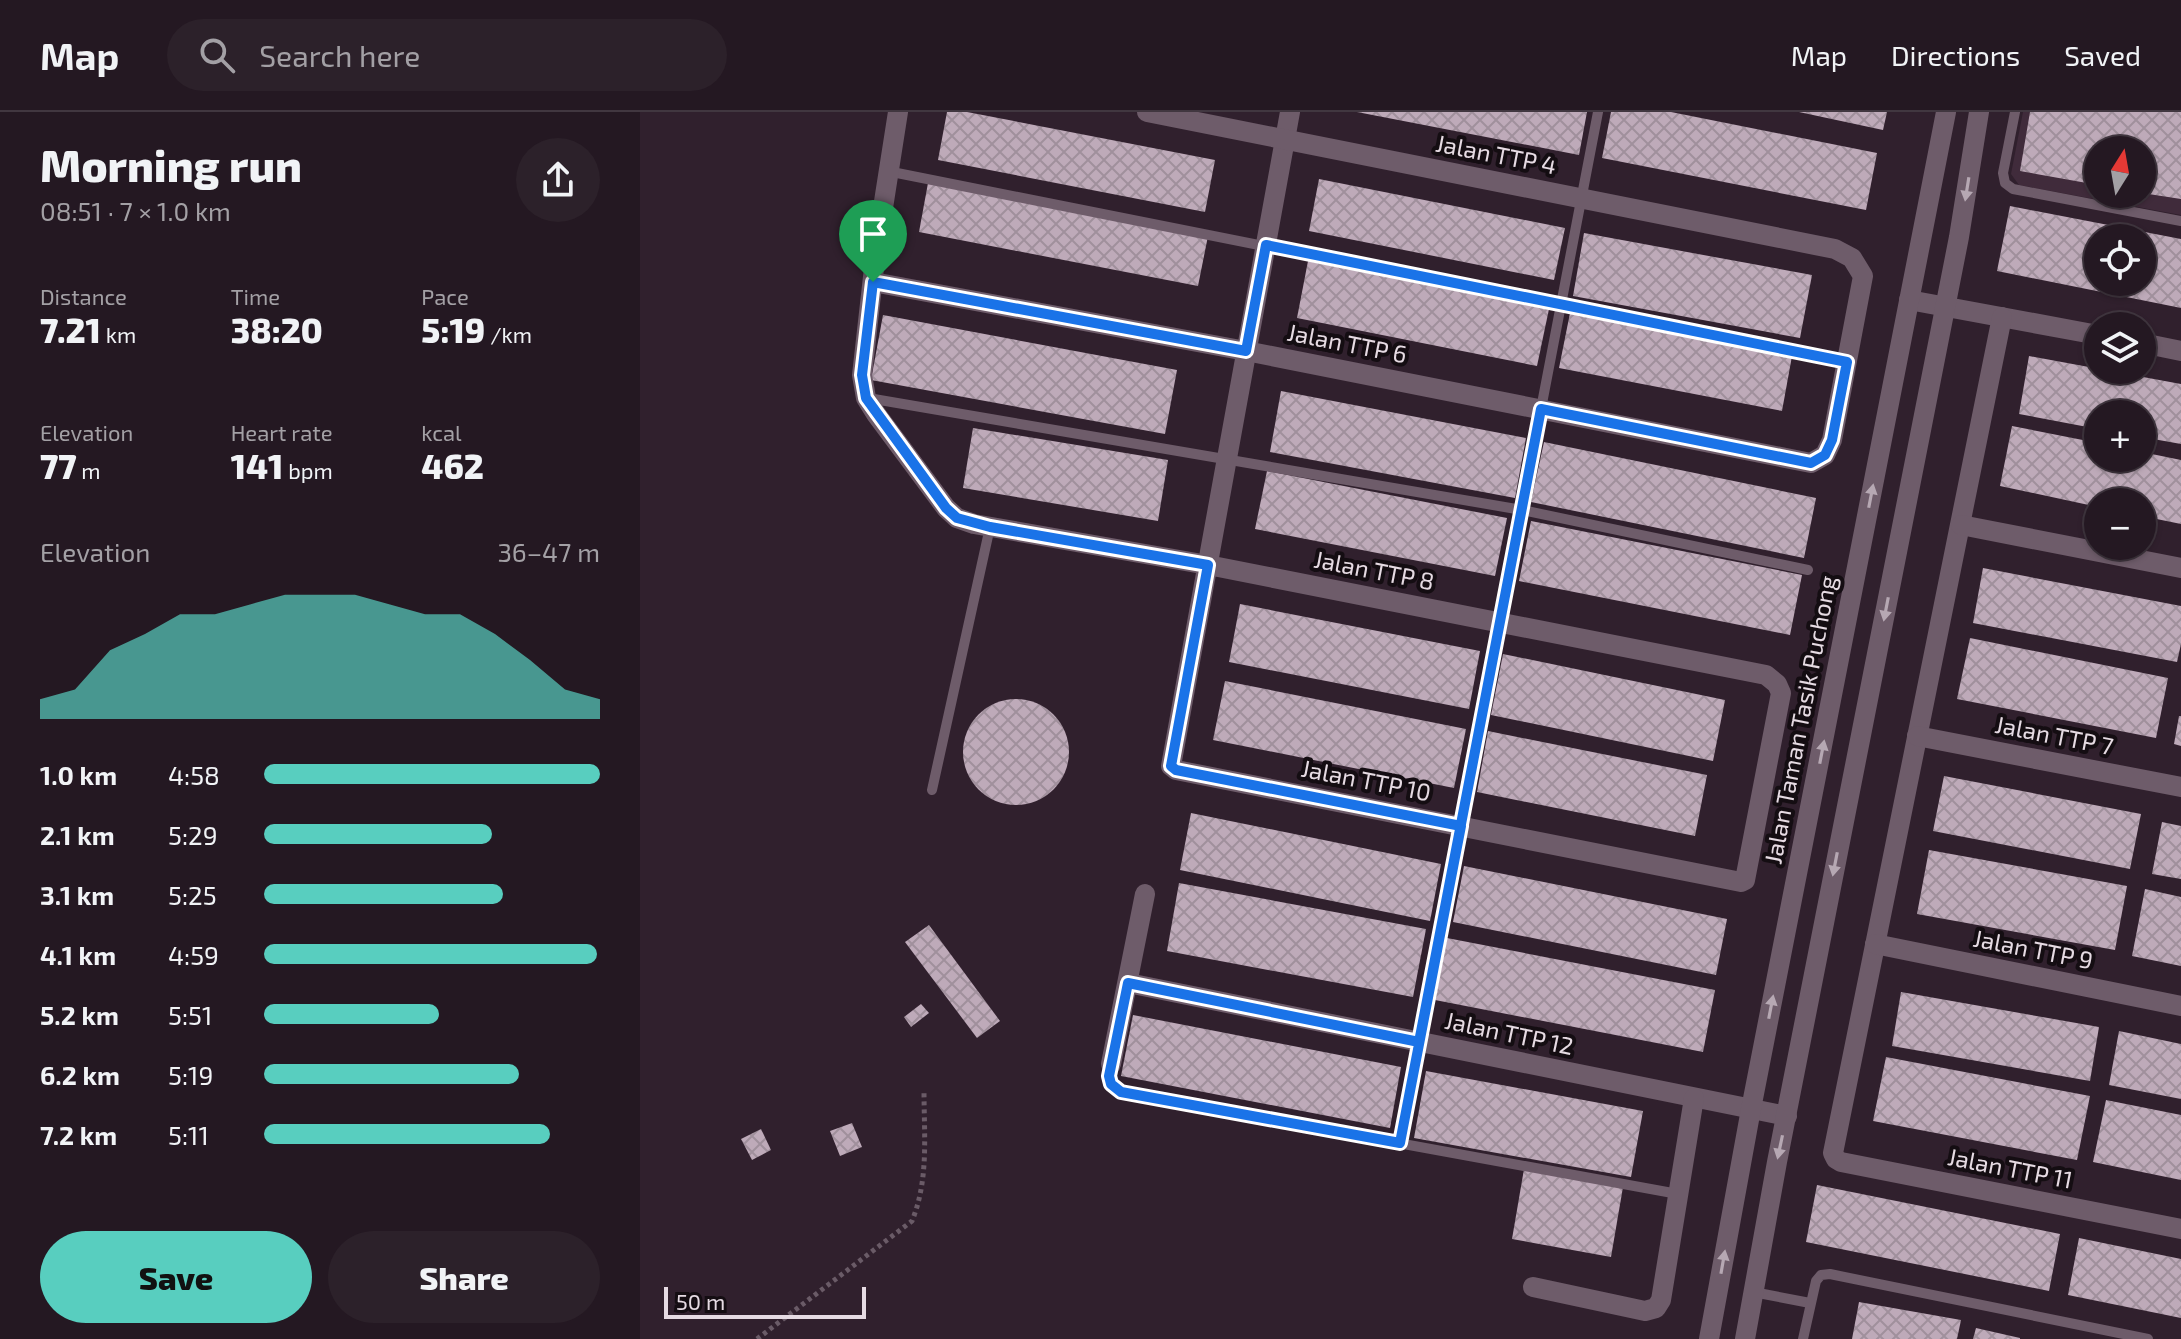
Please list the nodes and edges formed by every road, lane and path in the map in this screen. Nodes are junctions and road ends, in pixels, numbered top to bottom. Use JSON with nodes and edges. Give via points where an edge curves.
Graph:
{"nodes":[{"id":1,"x":898,"y":112,"type":"edge"},
{"id":2,"x":1147,"y":112,"type":"edge"},
{"id":3,"x":1290,"y":112,"type":"edge"},
{"id":4,"x":1598,"y":112,"type":"edge"},
{"id":5,"x":1946,"y":112,"type":"edge"},
{"id":6,"x":1979,"y":112,"type":"edge"},
{"id":7,"x":2015,"y":112,"type":"edge"},
{"id":8,"x":1285,"y":139,"type":"junction"},
{"id":9,"x":887,"y":171,"type":"junction"},
{"id":10,"x":1581,"y":199,"type":"junction"},
{"id":11,"x":2181,"y":221,"type":"edge"},
{"id":12,"x":1266,"y":245,"type":"junction"},
{"id":13,"x":873,"y":282,"type":"junction"},
{"id":14,"x":1909,"y":300,"type":"junction"},
{"id":15,"x":1561,"y":305,"type":"junction"},
{"id":16,"x":1943,"y":306,"type":"junction"},
{"id":17,"x":2002,"y":317,"type":"junction"},
{"id":18,"x":2084,"y":332,"type":"edge"},
{"id":19,"x":2156,"y":346,"type":"edge"},
{"id":20,"x":1246,"y":351,"type":"junction"},
{"id":21,"x":2181,"y":351,"type":"edge"},
{"id":22,"x":1847,"y":362,"type":"junction"},
{"id":23,"x":866,"y":398,"type":"junction"},
{"id":24,"x":1541,"y":409,"type":"junction"},
{"id":25,"x":1226,"y":461,"type":"junction"},
{"id":26,"x":1522,"y":510,"type":"junction"},
{"id":27,"x":1961,"y":525,"type":"junction"},
{"id":28,"x":990,"y":527,"type":"junction"},
{"id":29,"x":1208,"y":565,"type":"junction"},
{"id":30,"x":2181,"y":568,"type":"edge"},
{"id":31,"x":1808,"y":570,"type":"dead end"},
{"id":32,"x":1500,"y":622,"type":"junction"},
{"id":33,"x":1834,"y":690,"type":"junction"},
{"id":34,"x":1868,"y":698,"type":"junction"},
{"id":35,"x":1917,"y":736,"type":"junction"},
{"id":36,"x":2181,"y":787,"type":"edge"},
{"id":37,"x":932,"y":790,"type":"dead end"},
{"id":38,"x":1461,"y":826,"type":"junction"},
{"id":39,"x":1741,"y":882,"type":"joint"},
{"id":40,"x":1145,"y":894,"type":"dead end"},
{"id":41,"x":1875,"y":944,"type":"junction"},
{"id":42,"x":1128,"y":983,"type":"junction"},
{"id":43,"x":2181,"y":1006,"type":"edge"},
{"id":44,"x":1419,"y":1042,"type":"junction"},
{"id":45,"x":1111,"y":1064,"type":"joint"},
{"id":46,"x":924,"y":1091,"type":"dead end"},
{"id":47,"x":1694,"y":1098,"type":"junction"},
{"id":48,"x":1751,"y":1109,"type":"junction"},
{"id":49,"x":1787,"y":1116,"type":"junction"},
{"id":50,"x":1400,"y":1143,"type":"junction"},
{"id":51,"x":1678,"y":1194,"type":"junction"},
{"id":52,"x":2181,"y":1229,"type":"edge"},
{"id":53,"x":1533,"y":1287,"type":"dead end"},
{"id":54,"x":1752,"y":1292,"type":"junction"},
{"id":55,"x":1810,"y":1303,"type":"junction"},
{"id":56,"x":757,"y":1339,"type":"edge"},
{"id":57,"x":1709,"y":1339,"type":"edge"},
{"id":58,"x":1745,"y":1339,"type":"edge"},
{"id":59,"x":1803,"y":1339,"type":"edge"},
{"id":60,"x":2148,"y":1339,"type":"edge"}],
"edges":[{"from":1,"to":9,"type":"street"},
{"from":2,"to":8,"type":"street","name":"Jalan TTP 4"},
{"from":3,"to":8,"type":"street"},
{"from":4,"to":10,"type":"lane"},
{"from":5,"to":14,"type":"street","name":"Jalan Taman Tasik Puchong"},
{"from":6,"to":16,"type":"street","one_way":true},
{"from":7,"to":11,"type":"lane","via":[[2003,173],[2013,189]]},
{"from":8,"to":10,"type":"street","name":"Jalan TTP 4"},
{"from":8,"to":12,"type":"street"},
{"from":9,"to":12,"type":"lane"},
{"from":9,"to":13,"type":"street"},
{"from":10,"to":15,"type":"lane"},
{"from":10,"to":22,"type":"street","name":"Jalan TTP 4","via":[[1835,249],[1852,258],[1863,276]]},
{"from":12,"to":15,"type":"lane"},
{"from":12,"to":20,"type":"street"},
{"from":13,"to":20,"type":"street","name":"Jalan TTP 6"},
{"from":13,"to":23,"type":"street","via":[[862,375]]},
{"from":14,"to":16,"type":"street"},
{"from":33,"to":14,"type":"street","name":"Jalan Taman Tasik Puchong","one_way":true},
{"from":15,"to":22,"type":"lane"},
{"from":15,"to":24,"type":"lane"},
{"from":16,"to":17,"type":"street"},
{"from":16,"to":34,"type":"street","one_way":true},
{"from":17,"to":18,"type":"street"},
{"from":17,"to":27,"type":"street"},
{"from":19,"to":21,"type":"street"},
{"from":20,"to":24,"type":"street","name":"Jalan TTP 6"},
{"from":20,"to":25,"type":"street"},
{"from":22,"to":24,"type":"street","name":"Jalan TTP 6","via":[[1832,440],[1825,455],[1811,463]]},
{"from":23,"to":25,"type":"lane"},
{"from":23,"to":28,"type":"street","name":"Jalan TTP 8","via":[[946,508],[957,518]]},
{"from":24,"to":26,"type":"lane"},
{"from":25,"to":26,"type":"lane"},
{"from":25,"to":29,"type":"street"},
{"from":26,"to":31,"type":"lane"},
{"from":26,"to":32,"type":"lane"},
{"from":27,"to":30,"type":"street"},
{"from":27,"to":35,"type":"street"},
{"from":28,"to":29,"type":"street","name":"Jalan TTP 8"},
{"from":28,"to":37,"type":"lane"},
{"from":29,"to":32,"type":"street","name":"Jalan TTP 8"},
{"from":29,"to":38,"type":"street","name":"Jalan TTP 10","via":[[1171,766]]},
{"from":32,"to":38,"type":"lane"},
{"from":32,"to":39,"type":"street","name":"Jalan TTP 8","via":[[1766,675],[1777,684],[1781,693],[1776,722],[1748,875]]},
{"from":33,"to":34,"type":"street"},
{"from":48,"to":33,"type":"street","name":"Jalan Taman Tasik Puchong","one_way":true},
{"from":34,"to":49,"type":"street","one_way":true},
{"from":35,"to":36,"type":"street","name":"Jalan TTP 7"},
{"from":35,"to":41,"type":"street"},
{"from":38,"to":39,"type":"street","name":"Jalan TTP 10"},
{"from":38,"to":44,"type":"lane"},
{"from":40,"to":42,"type":"street"},
{"from":41,"to":43,"type":"street","name":"Jalan TTP 9"},
{"from":41,"to":52,"type":"street","name":"Jalan TTP 11","via":[[1833,1153],[1836,1159]]},
{"from":42,"to":44,"type":"street","name":"Jalan TTP 12"},
{"from":42,"to":45,"type":"street"},
{"from":44,"to":47,"type":"street","name":"Jalan TTP 12"},
{"from":44,"to":50,"type":"lane"},
{"from":45,"to":50,"type":"lane","via":[[1111,1084],[1129,1094]]},
{"from":46,"to":56,"type":"path","via":[[926,1175],[912,1221]]},
{"from":47,"to":48,"type":"street","name":"Jalan TTP 12"},
{"from":47,"to":51,"type":"street"},
{"from":48,"to":49,"type":"street","name":"Jalan TTP 12"},
{"from":57,"to":48,"type":"street","name":"Jalan Taman Tasik Puchong","one_way":true},
{"from":49,"to":54,"type":"street","one_way":true},
{"from":50,"to":51,"type":"lane"},
{"from":51,"to":53,"type":"street","via":[[1656,1308],[1645,1311]]},
{"from":54,"to":55,"type":"lane"},
{"from":54,"to":58,"type":"street"},
{"from":55,"to":59,"type":"lane"},
{"from":55,"to":60,"type":"lane","via":[[1816,1281],[1830,1274]]}]}
